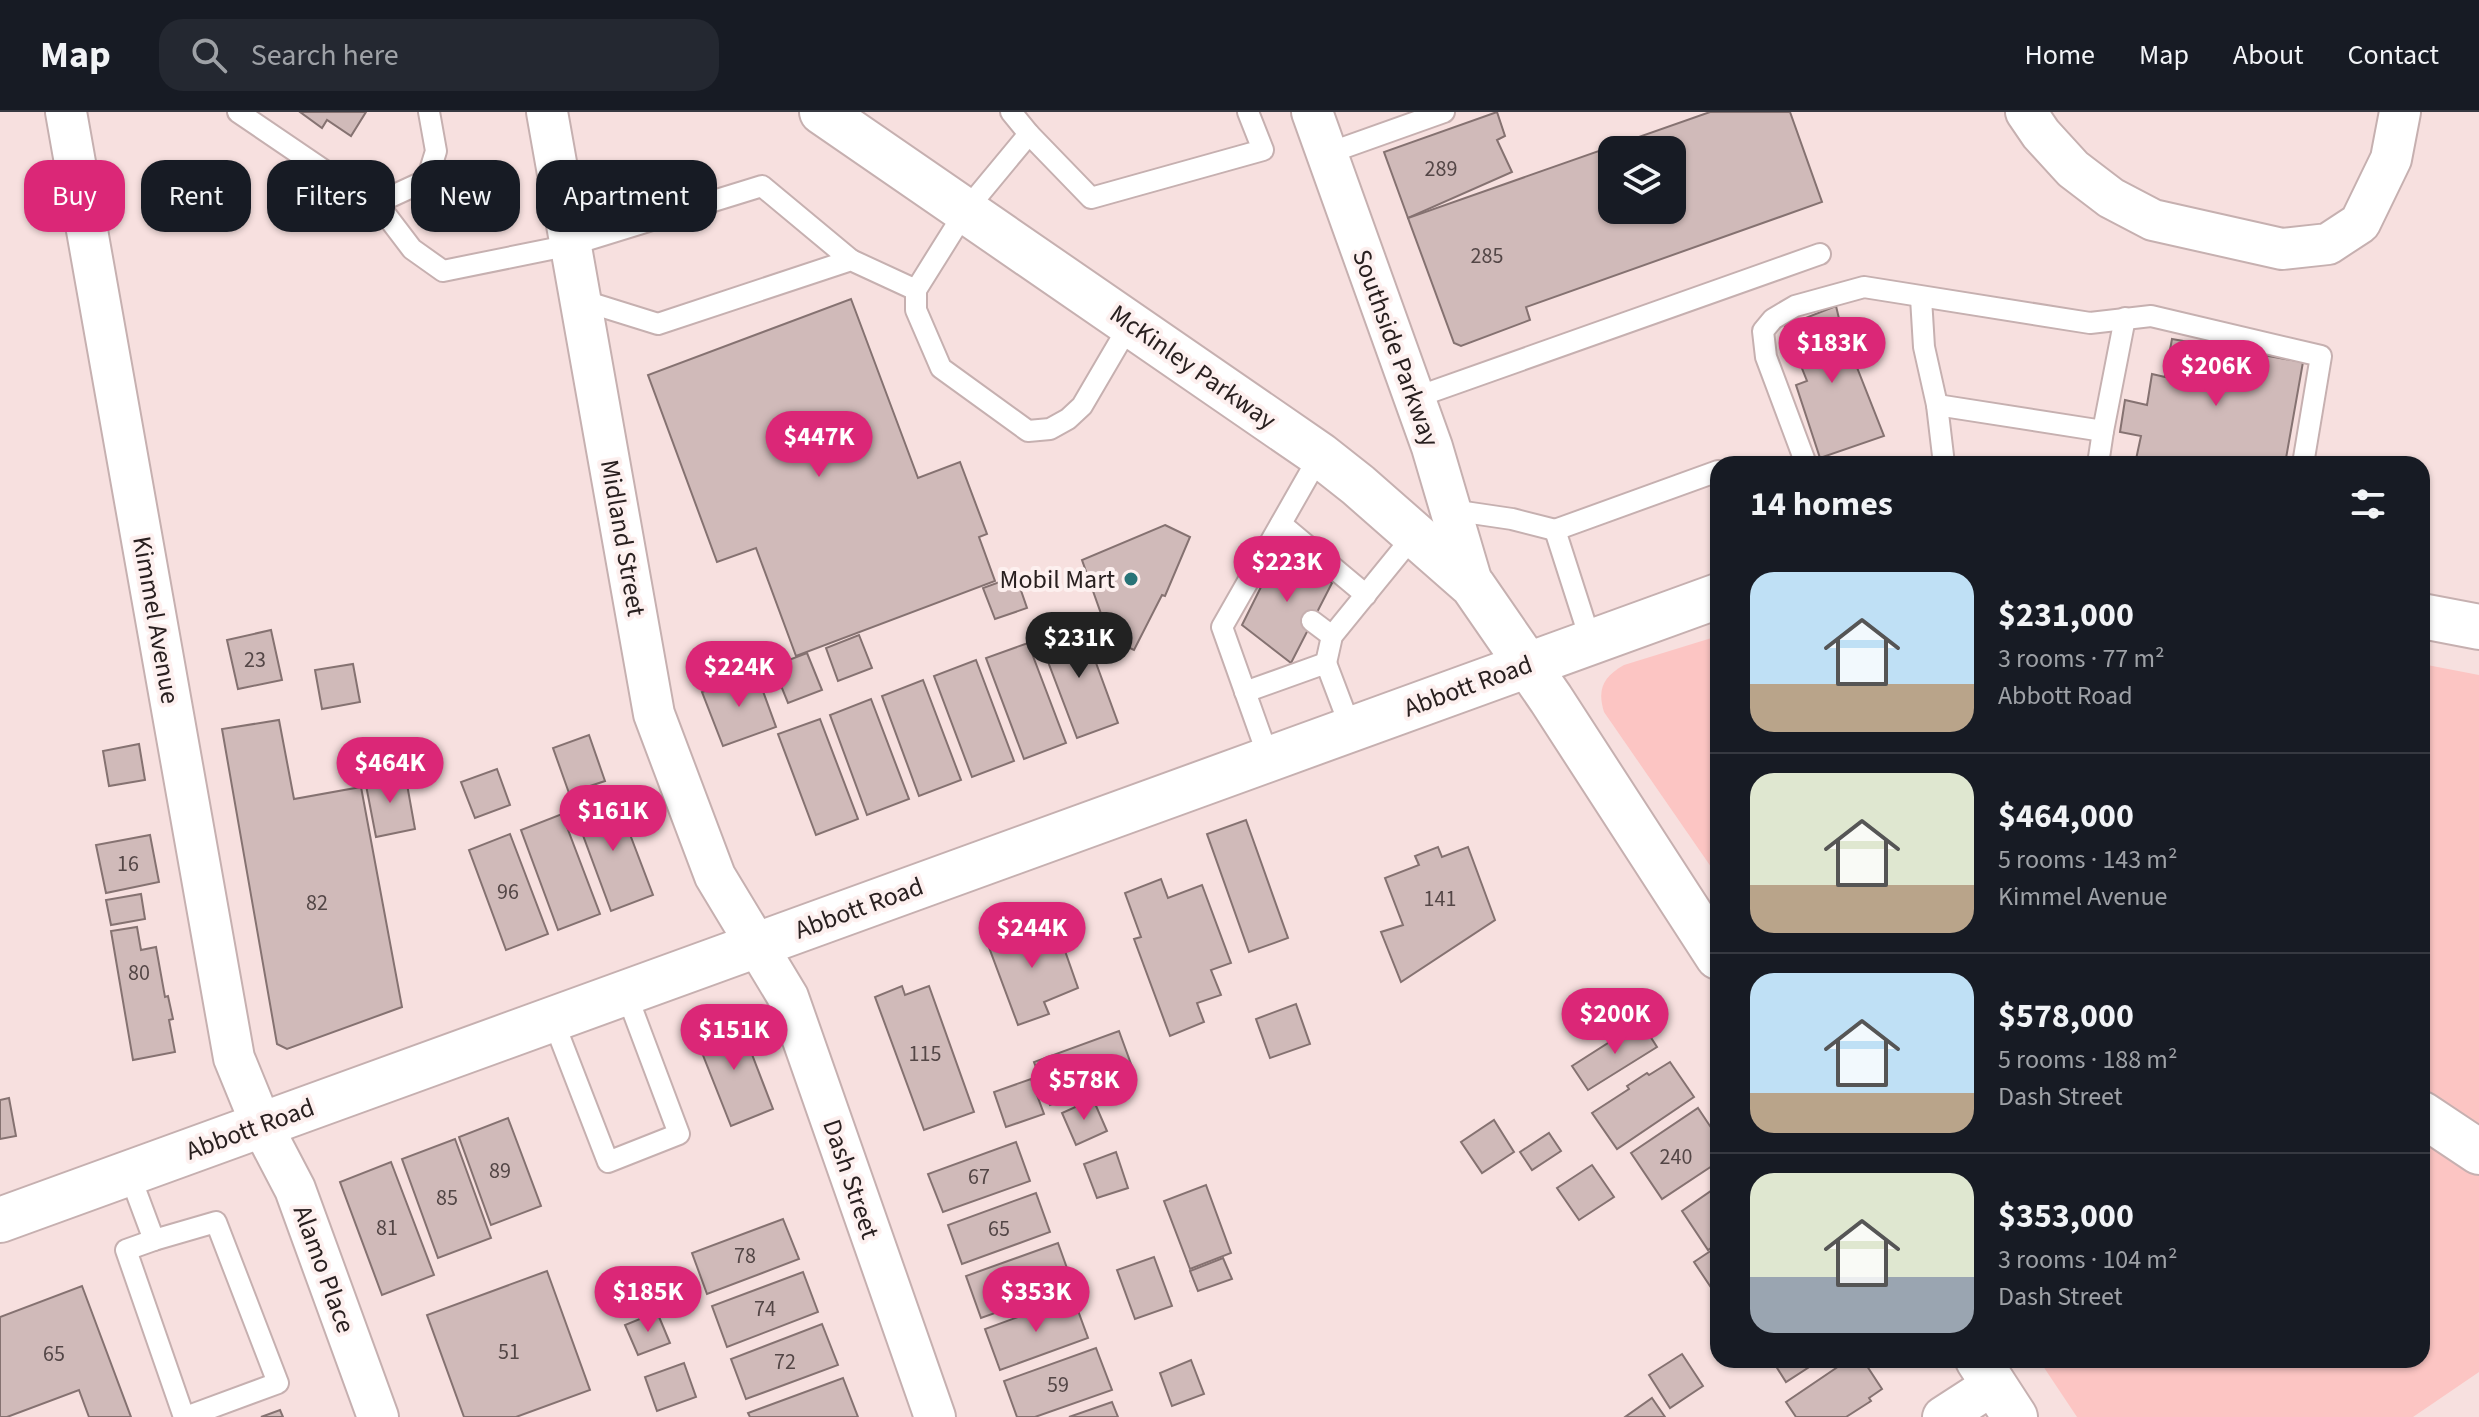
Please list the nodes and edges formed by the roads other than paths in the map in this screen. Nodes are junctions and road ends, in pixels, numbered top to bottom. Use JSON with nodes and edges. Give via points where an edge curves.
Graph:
{"nodes":[{"id":1,"x":66,"y":112,"type":"edge"},
{"id":2,"x":238,"y":112,"type":"edge"},
{"id":3,"x":429,"y":112,"type":"edge"},
{"id":4,"x":547,"y":112,"type":"edge"},
{"id":5,"x":822,"y":112,"type":"edge"},
{"id":6,"x":1011,"y":112,"type":"edge"},
{"id":7,"x":1248,"y":112,"type":"edge"},
{"id":8,"x":1312,"y":112,"type":"edge"},
{"id":9,"x":1444,"y":112,"type":"edge"},
{"id":10,"x":2026,"y":112,"type":"edge"},
{"id":11,"x":2400,"y":112,"type":"edge"},
{"id":12,"x":1029,"y":134,"type":"junction"},
{"id":13,"x":1326,"y":154,"type":"junction"},
{"id":14,"x":309,"y":160,"type":"edge"},
{"id":15,"x":395,"y":195,"type":"edge"},
{"id":16,"x":966,"y":210,"type":"junction"},
{"id":17,"x":395,"y":227,"type":"edge"},
{"id":18,"x":571,"y":245,"type":"junction"},
{"id":19,"x":1820,"y":254,"type":"dead end"},
{"id":20,"x":851,"y":260,"type":"junction"},
{"id":21,"x":916,"y":290,"type":"junction"},
{"id":22,"x":1921,"y":298,"type":"junction"},
{"id":23,"x":581,"y":300,"type":"junction"},
{"id":24,"x":2125,"y":318,"type":"junction"},
{"id":25,"x":1130,"y":324,"type":"junction"},
{"id":26,"x":1414,"y":398,"type":"junction"},
{"id":27,"x":1937,"y":405,"type":"junction"},
{"id":28,"x":2103,"y":431,"type":"junction"},
{"id":29,"x":1320,"y":455,"type":"junction"},
{"id":30,"x":1803,"y":456,"type":"edge"},
{"id":31,"x":1943,"y":456,"type":"edge"},
{"id":32,"x":2099,"y":456,"type":"edge"},
{"id":33,"x":2304,"y":456,"type":"edge"},
{"id":34,"x":1710,"y":474,"type":"edge"},
{"id":35,"x":1433,"y":522,"type":"junction"},
{"id":36,"x":1281,"y":524,"type":"junction"},
{"id":37,"x":1555,"y":530,"type":"junction"},
{"id":38,"x":1366,"y":595,"type":"junction"},
{"id":39,"x":1710,"y":599,"type":"edge"},
{"id":40,"x":2430,"y":618,"type":"edge"},
{"id":41,"x":1312,"y":621,"type":"dead end"},
{"id":42,"x":2479,"y":627,"type":"edge"},
{"id":43,"x":1332,"y":636,"type":"junction"},
{"id":44,"x":1591,"y":642,"type":"junction"},
{"id":45,"x":1326,"y":663,"type":"junction"},
{"id":46,"x":1527,"y":664,"type":"junction"},
{"id":47,"x":1245,"y":692,"type":"junction"},
{"id":48,"x":1351,"y":729,"type":"junction"},
{"id":49,"x":1269,"y":759,"type":"junction"},
{"id":50,"x":1710,"y":945,"type":"edge"},
{"id":51,"x":757,"y":946,"type":"junction"},
{"id":52,"x":626,"y":993,"type":"junction"},
{"id":53,"x":553,"y":1020,"type":"junction"},
{"id":54,"x":2430,"y":1119,"type":"edge"},
{"id":55,"x":261,"y":1124,"type":"junction"},
{"id":56,"x":2479,"y":1152,"type":"edge"},
{"id":57,"x":129,"y":1173,"type":"junction"},
{"id":58,"x":0,"y":1220,"type":"edge"},
{"id":59,"x":154,"y":1240,"type":"junction"},
{"id":60,"x":1996,"y":1387,"type":"edge"},
{"id":61,"x":185,"y":1417,"type":"edge"},
{"id":62,"x":378,"y":1417,"type":"edge"},
{"id":63,"x":935,"y":1417,"type":"edge"},
{"id":64,"x":1943,"y":1417,"type":"edge"}],
"edges":[{"from":1,"to":55,"type":"street","name":"Kimmel Avenue","via":[[234,1058]]},
{"from":2,"to":14,"type":"lane"},
{"from":3,"to":15,"type":"lane","via":[[436,151],[427,180]]},
{"from":4,"to":18,"type":"street","name":"Midland Street"},
{"from":5,"to":16,"type":"street","name":"McKinley Parkway"},
{"from":6,"to":12,"type":"lane"},
{"from":7,"to":12,"type":"lane","via":[[1263,150],[1091,198]]},
{"from":8,"to":13,"type":"street","name":"Southside Parkway"},
{"from":9,"to":13,"type":"lane"},
{"from":10,"to":11,"type":"street","via":[[2073,169],[2111,198],[2153,220],[2282,249],[2328,244],[2360,223],[2391,159]]},
{"from":12,"to":16,"type":"lane"},
{"from":13,"to":26,"type":"street","name":"Southside Parkway"},
{"from":16,"to":21,"type":"lane"},
{"from":16,"to":25,"type":"street","name":"McKinley Parkway"},
{"from":17,"to":18,"type":"lane","via":[[412,249],[443,271]]},
{"from":18,"to":20,"type":"lane","via":[[762,186]]},
{"from":18,"to":23,"type":"street","name":"Midland Street"},
{"from":19,"to":26,"type":"lane"},
{"from":20,"to":21,"type":"lane"},
{"from":20,"to":23,"type":"lane","via":[[658,324]]},
{"from":21,"to":25,"type":"lane","via":[[916,310],[941,368],[1028,431],[1050,429],[1082,406]]},
{"from":22,"to":24,"type":"lane","via":[[2090,323]]},
{"from":22,"to":27,"type":"lane","via":[[1924,347]]},
{"from":22,"to":30,"type":"lane","via":[[1864,287],[1795,306],[1763,331],[1766,357]]},
{"from":23,"to":51,"type":"street","name":"Midland Street","via":[[654,714],[715,876]]},
{"from":24,"to":28,"type":"lane"},
{"from":24,"to":33,"type":"lane","via":[[2151,316],[2321,356]]},
{"from":25,"to":29,"type":"street","name":"McKinley Parkway"},
{"from":26,"to":35,"type":"street","name":"Southside Parkway"},
{"from":27,"to":28,"type":"lane"},
{"from":27,"to":31,"type":"lane"},
{"from":28,"to":32,"type":"lane"},
{"from":29,"to":35,"type":"street","name":"McKinley Parkway"},
{"from":29,"to":36,"type":"lane"},
{"from":34,"to":37,"type":"lane"},
{"from":35,"to":37,"type":"lane","via":[[1512,519]]},
{"from":35,"to":38,"type":"lane"},
{"from":35,"to":46,"type":"street","name":"McKinley Parkway"},
{"from":36,"to":38,"type":"lane"},
{"from":36,"to":47,"type":"lane","via":[[1255,583],[1222,627]]},
{"from":37,"to":44,"type":"lane"},
{"from":38,"to":43,"type":"lane"},
{"from":39,"to":44,"type":"street","name":"Abbott Road"},
{"from":40,"to":42,"type":"street"},
{"from":41,"to":43,"type":"lane"},
{"from":43,"to":45,"type":"lane"},
{"from":44,"to":46,"type":"street","name":"Abbott Road"},
{"from":45,"to":47,"type":"lane"},
{"from":45,"to":48,"type":"lane"},
{"from":46,"to":48,"type":"street","name":"Abbott Road"},
{"from":46,"to":50,"type":"street"},
{"from":47,"to":49,"type":"lane"},
{"from":48,"to":49,"type":"street","name":"Abbott Road"},
{"from":49,"to":51,"type":"street","name":"Abbott Road"},
{"from":51,"to":52,"type":"street","name":"Abbott Road"},
{"from":51,"to":63,"type":"street","name":"Dash Street","via":[[788,997]]},
{"from":52,"to":53,"type":"street","name":"Abbott Road"},
{"from":52,"to":53,"type":"lane","via":[[679,1134],[608,1162]]},
{"from":53,"to":55,"type":"street","name":"Abbott Road"},
{"from":54,"to":56,"type":"street"},
{"from":55,"to":57,"type":"street","name":"Abbott Road"},
{"from":55,"to":62,"type":"street","name":"Alamo Place","via":[[295,1189]]},
{"from":57,"to":58,"type":"street","name":"Abbott Road"},
{"from":57,"to":59,"type":"lane"},
{"from":59,"to":61,"type":"lane","via":[[126,1250]]},
{"from":59,"to":61,"type":"lane","via":[[216,1222],[278,1383]]},
{"from":60,"to":64,"type":"street"}]}
